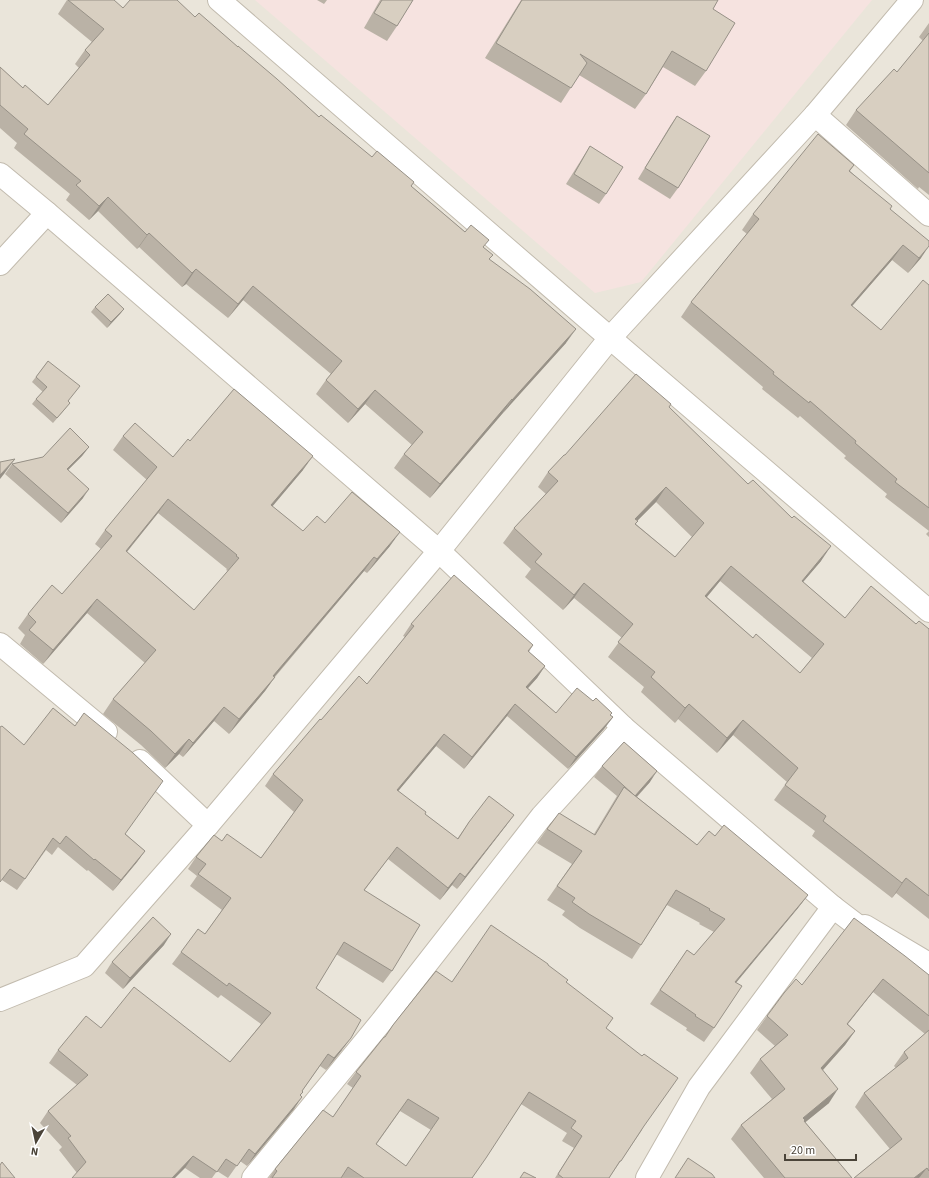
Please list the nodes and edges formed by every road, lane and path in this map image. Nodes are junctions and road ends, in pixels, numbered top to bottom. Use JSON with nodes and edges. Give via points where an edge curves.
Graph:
{"nodes":[{"id":1,"x":219,"y":0,"type":"edge"},
{"id":2,"x":912,"y":0,"type":"edge"},
{"id":3,"x":815,"y":116,"type":"junction"},
{"id":4,"x":0,"y":174,"type":"edge"},
{"id":5,"x":47,"y":213,"type":"junction"},
{"id":6,"x":929,"y":215,"type":"edge"},
{"id":7,"x":0,"y":264,"type":"edge"},
{"id":8,"x":610,"y":338,"type":"junction"},
{"id":9,"x":439,"y":551,"type":"junction"},
{"id":10,"x":464,"y":586,"type":"edge"},
{"id":11,"x":929,"y":610,"type":"edge"},
{"id":12,"x":0,"y":644,"type":"edge"},
{"id":13,"x":624,"y":727,"type":"junction"},
{"id":14,"x":208,"y":824,"type":"junction"},
{"id":15,"x":833,"y":907,"type":"junction"},
{"id":16,"x":929,"y":964,"type":"edge"},
{"id":17,"x":929,"y":979,"type":"edge"},
{"id":18,"x":0,"y":1000,"type":"edge"},
{"id":19,"x":253,"y":1178,"type":"edge"},
{"id":20,"x":647,"y":1178,"type":"edge"}],
"edges":[{"from":1,"to":8,"type":"street"},
{"from":2,"to":3,"type":"street"},
{"from":3,"to":6,"type":"street"},
{"from":3,"to":8,"type":"street"},
{"from":4,"to":5,"type":"street"},
{"from":5,"to":7,"type":"street"},
{"from":5,"to":9,"type":"street"},
{"from":8,"to":9,"type":"street"},
{"from":8,"to":11,"type":"street"},
{"from":9,"to":13,"type":"street"},
{"from":9,"to":14,"type":"street"},
{"from":10,"to":13,"type":"street"},
{"from":12,"to":14,"type":"street","via":[[124,747]]},
{"from":13,"to":15,"type":"street"},
{"from":13,"to":19,"type":"street","via":[[542,816],[382,1021]]},
{"from":14,"to":18,"type":"street","via":[[84,966]]},
{"from":15,"to":16,"type":"street"},
{"from":15,"to":17,"type":"street"},
{"from":15,"to":20,"type":"street","via":[[699,1088]]}]}
